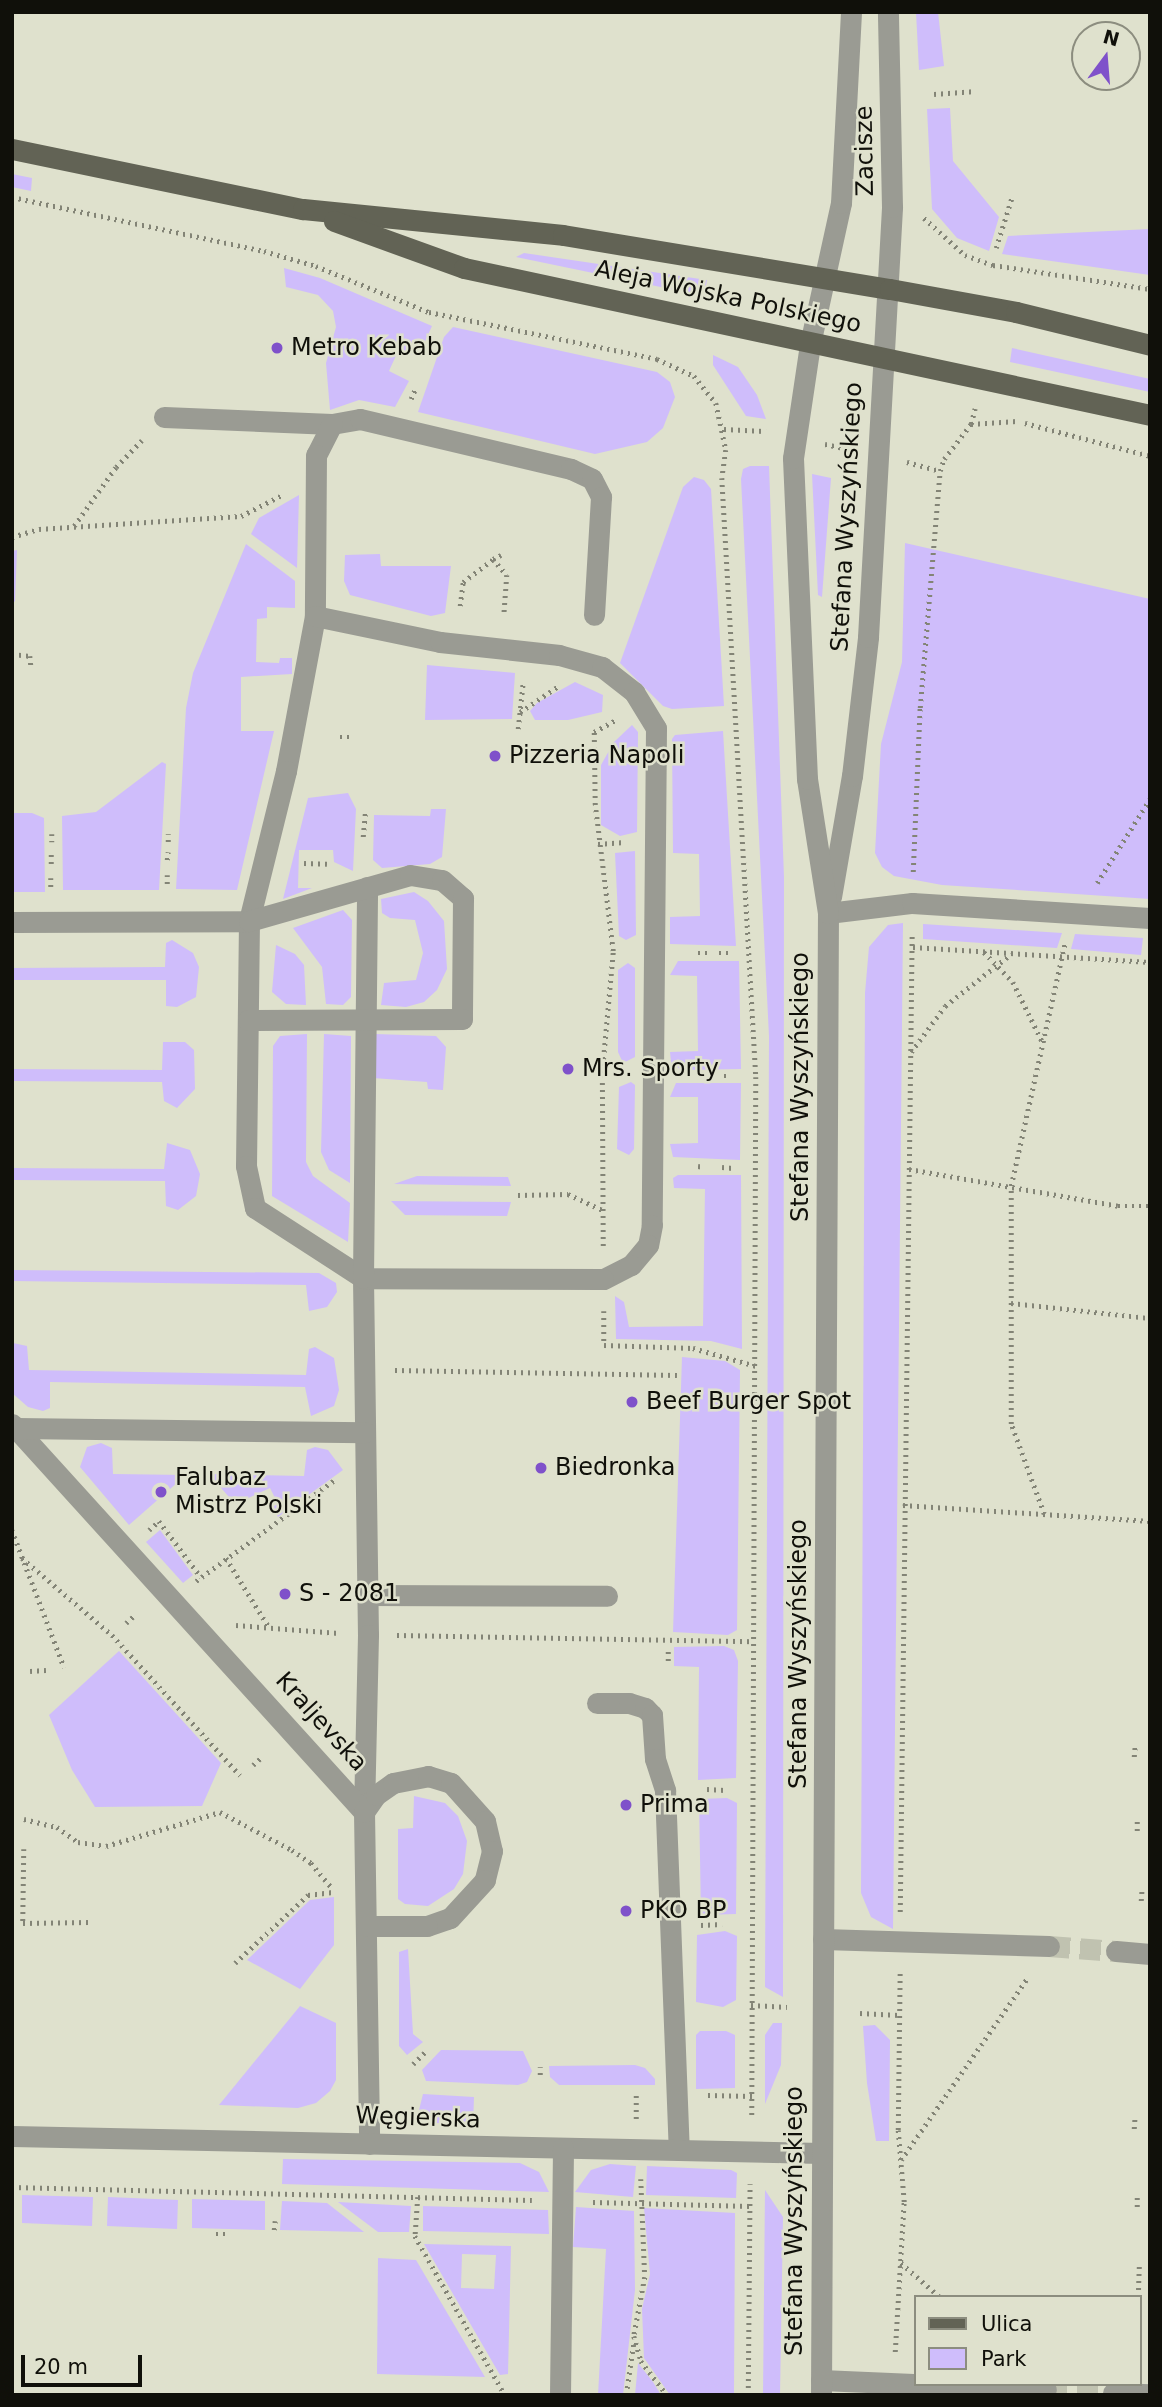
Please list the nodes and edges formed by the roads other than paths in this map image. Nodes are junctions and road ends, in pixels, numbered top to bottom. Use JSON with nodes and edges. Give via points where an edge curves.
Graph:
{"nodes":[{"id":1,"x":851,"y":12,"type":"edge"},
{"id":2,"x":888,"y":12,"type":"edge"},
{"id":3,"x":12,"y":149,"type":"edge"},
{"id":4,"x":303,"y":209,"type":"junction"},
{"id":5,"x":826,"y":279,"type":"junction"},
{"id":6,"x":890,"y":289,"type":"junction"},
{"id":7,"x":810,"y":344,"type":"junction"},
{"id":8,"x":1150,"y":345,"type":"edge"},
{"id":9,"x":882,"y":357,"type":"junction"},
{"id":10,"x":1150,"y":415,"type":"edge"},
{"id":11,"x":164,"y":417,"type":"road end"},
{"id":12,"x":332,"y":424,"type":"junction"},
{"id":13,"x":594,"y":615,"type":"dead end"},
{"id":14,"x":315,"y":616,"type":"junction"},
{"id":15,"x":367,"y":887,"type":"junction"},
{"id":16,"x":828,"y":913,"type":"junction"},
{"id":17,"x":1150,"y":918,"type":"edge"},
{"id":18,"x":249,"y":921,"type":"junction"},
{"id":19,"x":12,"y":922,"type":"edge"},
{"id":20,"x":247,"y":1020,"type":"junction"},
{"id":21,"x":366,"y":1020,"type":"junction"},
{"id":22,"x":363,"y":1278,"type":"junction"},
{"id":23,"x":14,"y":1426,"type":"edge"},
{"id":24,"x":365,"y":1432,"type":"junction"},
{"id":25,"x":366,"y":1595,"type":"junction"},
{"id":26,"x":607,"y":1596,"type":"dead end"},
{"id":27,"x":597,"y":1703,"type":"dead end"},
{"id":28,"x":364,"y":1812,"type":"junction"},
{"id":29,"x":367,"y":1926,"type":"junction"},
{"id":30,"x":823,"y":1939,"type":"junction"},
{"id":31,"x":1049,"y":1946,"type":"tunnel mouth"},
{"id":32,"x":1115,"y":1951,"type":"tunnel mouth"},
{"id":33,"x":1150,"y":1954,"type":"edge"},
{"id":34,"x":12,"y":2136,"type":"edge"},
{"id":35,"x":369,"y":2144,"type":"junction"},
{"id":36,"x":563,"y":2148,"type":"junction"},
{"id":37,"x":679,"y":2150,"type":"junction"},
{"id":38,"x":822,"y":2153,"type":"junction"},
{"id":39,"x":914,"y":2385,"type":"edge"},
{"id":40,"x":944,"y":2386,"type":"edge"},
{"id":41,"x":821,"y":2387,"type":"edge"},
{"id":42,"x":1046,"y":2390,"type":"dead end"},
{"id":43,"x":1112,"y":2393,"type":"edge"},
{"id":44,"x":560,"y":2395,"type":"edge"},
{"id":45,"x":1150,"y":2395,"type":"edge"}],
"edges":[{"from":1,"to":5,"type":"street","name":"Zacisze","via":[[841,203]]},
{"from":2,"to":6,"type":"street","name":"Zacisze"},
{"from":3,"to":4,"type":"main road","name":"Aleja Wojska Polskiego"},
{"from":4,"to":5,"type":"main road","name":"Aleja Wojska Polskiego","via":[[563,235]]},
{"from":4,"to":7,"type":"main road","name":"Aleja Wojska Polskiego","via":[[464,268]]},
{"from":5,"to":6,"type":"main road","name":"Aleja Wojska Polskiego"},
{"from":5,"to":7,"type":"street","name":"Stefana Wyszyńskiego"},
{"from":6,"to":8,"type":"main road","name":"Aleja Wojska Polskiego","via":[[1016,312]]},
{"from":6,"to":9,"type":"street","name":"Stefana Wyszyńskiego"},
{"from":7,"to":9,"type":"main road","name":"Aleja Wojska Polskiego"},
{"from":7,"to":16,"type":"street","name":"Stefana Wyszyńskiego","via":[[793,458],[807,779]]},
{"from":9,"to":10,"type":"main road","name":"Aleja Wojska Polskiego"},
{"from":9,"to":16,"type":"street","name":"Stefana Wyszyńskiego","via":[[868,637],[852,776]]},
{"from":11,"to":12,"type":"street"},
{"from":12,"to":13,"type":"street","via":[[360,419],[571,469],[592,479],[601,497]]},
{"from":12,"to":14,"type":"street","via":[[316,454]]},
{"from":14,"to":18,"type":"street","via":[[286,771]]},
{"from":14,"to":22,"type":"street","via":[[440,642],[602,667],[634,692],[656,728],[652,1225],[648,1245],[631,1265],[603,1279]]},
{"from":15,"to":18,"type":"street"},
{"from":15,"to":21,"type":"street"},
{"from":15,"to":21,"type":"street","via":[[410,875],[442,880],[463,898],[463,1019]]},
{"from":16,"to":17,"type":"street","via":[[912,903]]},
{"from":16,"to":30,"type":"street","name":"Stefana Wyszyńskiego"},
{"from":18,"to":19,"type":"street"},
{"from":18,"to":20,"type":"street"},
{"from":20,"to":21,"type":"street"},
{"from":20,"to":22,"type":"street","via":[[246,1166],[255,1208]]},
{"from":21,"to":22,"type":"street"},
{"from":22,"to":24,"type":"street"},
{"from":23,"to":24,"type":"street"},
{"from":23,"to":28,"type":"street","name":"Kraljevska"},
{"from":24,"to":25,"type":"street"},
{"from":25,"to":26,"type":"street"},
{"from":25,"to":28,"type":"street"},
{"from":27,"to":37,"type":"street","via":[[629,1703],[652,1715],[655,1759],[665,1790]]},
{"from":28,"to":29,"type":"street"},
{"from":28,"to":29,"type":"street","via":[[376,1795],[393,1783],[428,1776],[451,1783],[485,1821],[492,1851],[485,1880],[450,1919],[427,1926]]},
{"from":29,"to":35,"type":"street"},
{"from":30,"to":31,"type":"street"},
{"from":30,"to":38,"type":"street","name":"Stefana Wyszyńskiego"},
{"from":32,"to":33,"type":"street"},
{"from":34,"to":35,"type":"street","name":"Węgierska"},
{"from":35,"to":36,"type":"street","name":"Węgierska"},
{"from":36,"to":37,"type":"street","name":"Węgierska"},
{"from":36,"to":44,"type":"street"},
{"from":37,"to":38,"type":"street","name":"Węgierska"},
{"from":38,"to":41,"type":"street","name":"Stefana Wyszyńskiego"},
{"from":39,"to":41,"type":"street"},
{"from":40,"to":42,"type":"street"},
{"from":43,"to":45,"type":"street"}]}
